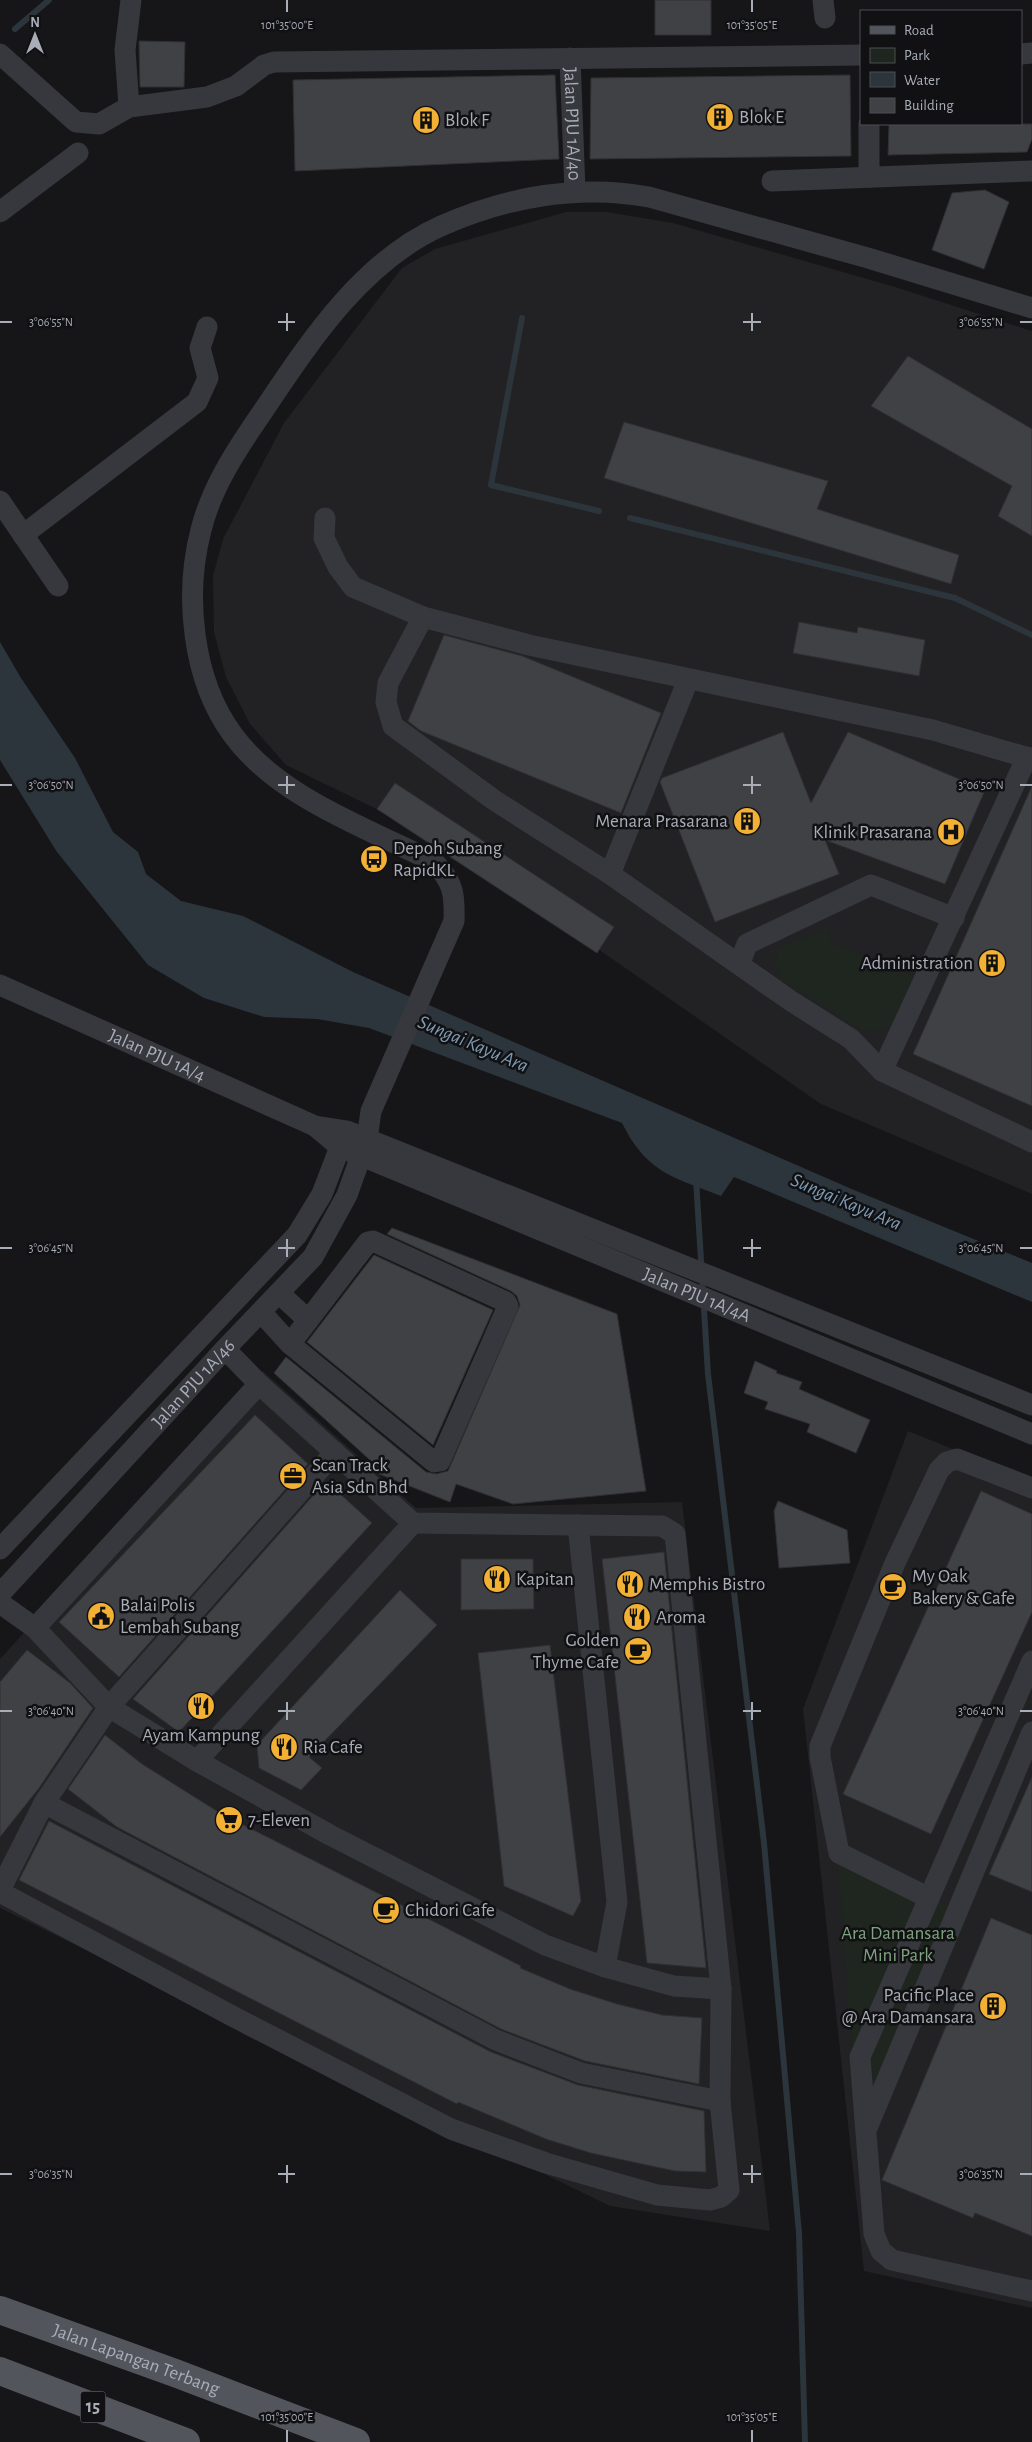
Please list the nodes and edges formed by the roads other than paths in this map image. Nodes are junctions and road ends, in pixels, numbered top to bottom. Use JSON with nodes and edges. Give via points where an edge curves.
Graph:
{"nodes":[{"id":1,"x":131,"y":0,"type":"edge"},
{"id":2,"x":0,"y":54,"type":"edge"},
{"id":3,"x":860,"y":55,"type":"edge"},
{"id":4,"x":570,"y":58,"type":"junction"},
{"id":5,"x":129,"y":107,"type":"junction"},
{"id":6,"x":869,"y":125,"type":"edge"},
{"id":7,"x":78,"y":153,"type":"dead end"},
{"id":8,"x":1032,"y":171,"type":"edge"},
{"id":9,"x":869,"y":177,"type":"junction"},
{"id":10,"x":772,"y":181,"type":"dead end"},
{"id":11,"x":575,"y":191,"type":"junction"},
{"id":12,"x":0,"y":212,"type":"edge"},
{"id":13,"x":1032,"y":308,"type":"edge"},
{"id":14,"x":207,"y":327,"type":"dead end"},
{"id":15,"x":0,"y":501,"type":"edge"},
{"id":16,"x":325,"y":518,"type":"dead end"},
{"id":17,"x":23,"y":535,"type":"junction"},
{"id":18,"x":58,"y":586,"type":"dead end"},
{"id":19,"x":424,"y":617,"type":"junction"},
{"id":20,"x":688,"y":680,"type":"junction"},
{"id":21,"x":1030,"y":758,"type":"edge"},
{"id":22,"x":610,"y":874,"type":"junction"},
{"id":23,"x":954,"y":918,"type":"junction"},
{"id":24,"x":740,"y":963,"type":"junction"},
{"id":25,"x":0,"y":985,"type":"edge"},
{"id":26,"x":882,"y":1071,"type":"junction"},
{"id":27,"x":373,"y":1106,"type":"junction"},
{"id":28,"x":343,"y":1139,"type":"junction"},
{"id":29,"x":1032,"y":1142,"type":"edge"},
{"id":30,"x":364,"y":1148,"type":"junction"},
{"id":31,"x":391,"y":1169,"type":"junction"},
{"id":32,"x":350,"y":1188,"type":"junction"},
{"id":33,"x":279,"y":1293,"type":"junction"},
{"id":34,"x":261,"y":1312,"type":"junction"},
{"id":35,"x":308,"y":1320,"type":"junction"},
{"id":36,"x":290,"y":1344,"type":"junction"},
{"id":37,"x":225,"y":1349,"type":"junction"},
{"id":38,"x":259,"y":1384,"type":"junction"},
{"id":39,"x":1032,"y":1405,"type":"edge"},
{"id":40,"x":1032,"y":1434,"type":"edge"},
{"id":41,"x":335,"y":1452,"type":"junction"},
{"id":42,"x":1032,"y":1488,"type":"edge"},
{"id":43,"x":413,"y":1523,"type":"junction"},
{"id":44,"x":578,"y":1525,"type":"junction"},
{"id":45,"x":0,"y":1549,"type":"edge"},
{"id":46,"x":0,"y":1594,"type":"edge"},
{"id":47,"x":0,"y":1603,"type":"edge"},
{"id":48,"x":35,"y":1628,"type":"junction"},
{"id":49,"x":1032,"y":1661,"type":"edge"},
{"id":50,"x":109,"y":1707,"type":"junction"},
{"id":51,"x":1032,"y":1732,"type":"edge"},
{"id":52,"x":197,"y":1761,"type":"junction"},
{"id":53,"x":44,"y":1803,"type":"junction"},
{"id":54,"x":0,"y":1891,"type":"edge"},
{"id":55,"x":929,"y":1898,"type":"junction"},
{"id":56,"x":605,"y":1967,"type":"junction"},
{"id":57,"x":721,"y":1989,"type":"junction"},
{"id":58,"x":720,"y":2101,"type":"junction"},
{"id":59,"x":866,"y":2130,"type":"junction"},
{"id":60,"x":1032,"y":2291,"type":"edge"},
{"id":61,"x":0,"y":2310,"type":"edge"},
{"id":62,"x":0,"y":2371,"type":"edge"},
{"id":63,"x":354,"y":2440,"type":"edge"},
{"id":64,"x":186,"y":2442,"type":"edge"}],
"edges":[{"from":1,"to":5,"type":"street","via":[[125,50]]},
{"from":2,"to":5,"type":"street","via":[[76,122],[99,124]]},
{"from":3,"to":4,"type":"street"},
{"from":4,"to":5,"type":"street","via":[[274,62],[264,65],[236,86],[207,97]]},
{"from":4,"to":11,"type":"street","name":"Jalan PJU 1A/40"},
{"from":6,"to":9,"type":"street"},
{"from":7,"to":12,"type":"street"},
{"from":8,"to":9,"type":"street"},
{"from":9,"to":10,"type":"street"},
{"from":11,"to":13,"type":"street","via":[[621,192],[649,197]]},
{"from":11,"to":27,"type":"street","via":[[530,198],[440,227],[405,247],[374,271],[312,340],[243,439],[210,503],[201,528],[194,563],[193,603],[200,655],[206,681],[231,734],[264,770],[281,783],[316,804],[434,862],[453,888],[454,921]]},
{"from":14,"to":17,"type":"street","via":[[200,348],[208,378],[197,402]]},
{"from":15,"to":17,"type":"street"},
{"from":16,"to":19,"type":"street","via":[[324,538],[338,567],[353,587]]},
{"from":17,"to":18,"type":"street"},
{"from":19,"to":20,"type":"street","via":[[529,645]]},
{"from":19,"to":22,"type":"street","via":[[388,683],[386,702],[393,726],[494,800]]},
{"from":20,"to":21,"type":"street","via":[[933,730]]},
{"from":20,"to":22,"type":"street"},
{"from":21,"to":23,"type":"street"},
{"from":22,"to":24,"type":"street"},
{"from":23,"to":24,"type":"street","via":[[871,885],[747,944]]},
{"from":23,"to":26,"type":"street"},
{"from":24,"to":26,"type":"street","via":[[791,1001],[851,1039]]},
{"from":25,"to":28,"type":"street","name":"Jalan PJU 1A/4"},
{"from":26,"to":29,"type":"street"},
{"from":27,"to":28,"type":"street"},
{"from":27,"to":30,"type":"street","name":"Jalan PJU 1A/46"},
{"from":28,"to":30,"type":"street","name":"Jalan PJU 1A/4"},
{"from":28,"to":45,"type":"street","name":"Jalan PJU 1A/46","via":[[322,1194],[298,1235]]},
{"from":30,"to":31,"type":"street","name":"Jalan PJU 1A/4A"},
{"from":30,"to":32,"type":"street","name":"Jalan PJU 1A/46"},
{"from":30,"to":39,"type":"street","name":"Jalan PJU 1A/4A","via":[[686,1265]]},
{"from":31,"to":32,"type":"street","via":[[368,1176]]},
{"from":31,"to":40,"type":"street","name":"Jalan PJU 1A/4A"},
{"from":32,"to":33,"type":"street","name":"Jalan PJU 1A/46","via":[[313,1257]]},
{"from":33,"to":34,"type":"street","name":"Jalan PJU 1A/46"},
{"from":33,"to":35,"type":"street"},
{"from":34,"to":36,"type":"street"},
{"from":34,"to":37,"type":"street","name":"Jalan PJU 1A/46"},
{"from":35,"to":36,"type":"street"},
{"from":35,"to":36,"type":"street","via":[[368,1242],[373,1241],[506,1302],[508,1306],[440,1461],[434,1462]]},
{"from":37,"to":38,"type":"street"},
{"from":37,"to":46,"type":"street","name":"Jalan PJU 1A/46"},
{"from":38,"to":41,"type":"street"},
{"from":38,"to":48,"type":"street"},
{"from":41,"to":43,"type":"street"},
{"from":41,"to":50,"type":"street"},
{"from":42,"to":55,"type":"street","via":[[956,1459],[939,1470],[895,1563],[820,1746],[839,1853]]},
{"from":43,"to":44,"type":"street"},
{"from":43,"to":52,"type":"street"},
{"from":44,"to":56,"type":"street","via":[[617,1902]]},
{"from":44,"to":57,"type":"street","via":[[662,1526],[675,1534]]},
{"from":47,"to":48,"type":"street"},
{"from":48,"to":50,"type":"street"},
{"from":49,"to":55,"type":"street"},
{"from":50,"to":52,"type":"street"},
{"from":50,"to":53,"type":"street"},
{"from":51,"to":59,"type":"street"},
{"from":52,"to":56,"type":"street","via":[[330,1835],[545,1945]]},
{"from":53,"to":54,"type":"street"},
{"from":53,"to":58,"type":"street","via":[[496,2040],[581,2073]]},
{"from":54,"to":58,"type":"street","via":[[451,2129],[546,2163],[657,2195],[710,2200],[721,2197],[729,2190]]},
{"from":55,"to":59,"type":"street","via":[[860,2057]]},
{"from":56,"to":57,"type":"street","via":[[674,1986]]},
{"from":57,"to":58,"type":"street"},
{"from":59,"to":60,"type":"street","via":[[874,2234],[881,2251],[892,2260]]},
{"from":61,"to":63,"type":"main road","name":"Jalan Lapangan Terbang"},
{"from":62,"to":64,"type":"main road","number":"15"}]}
